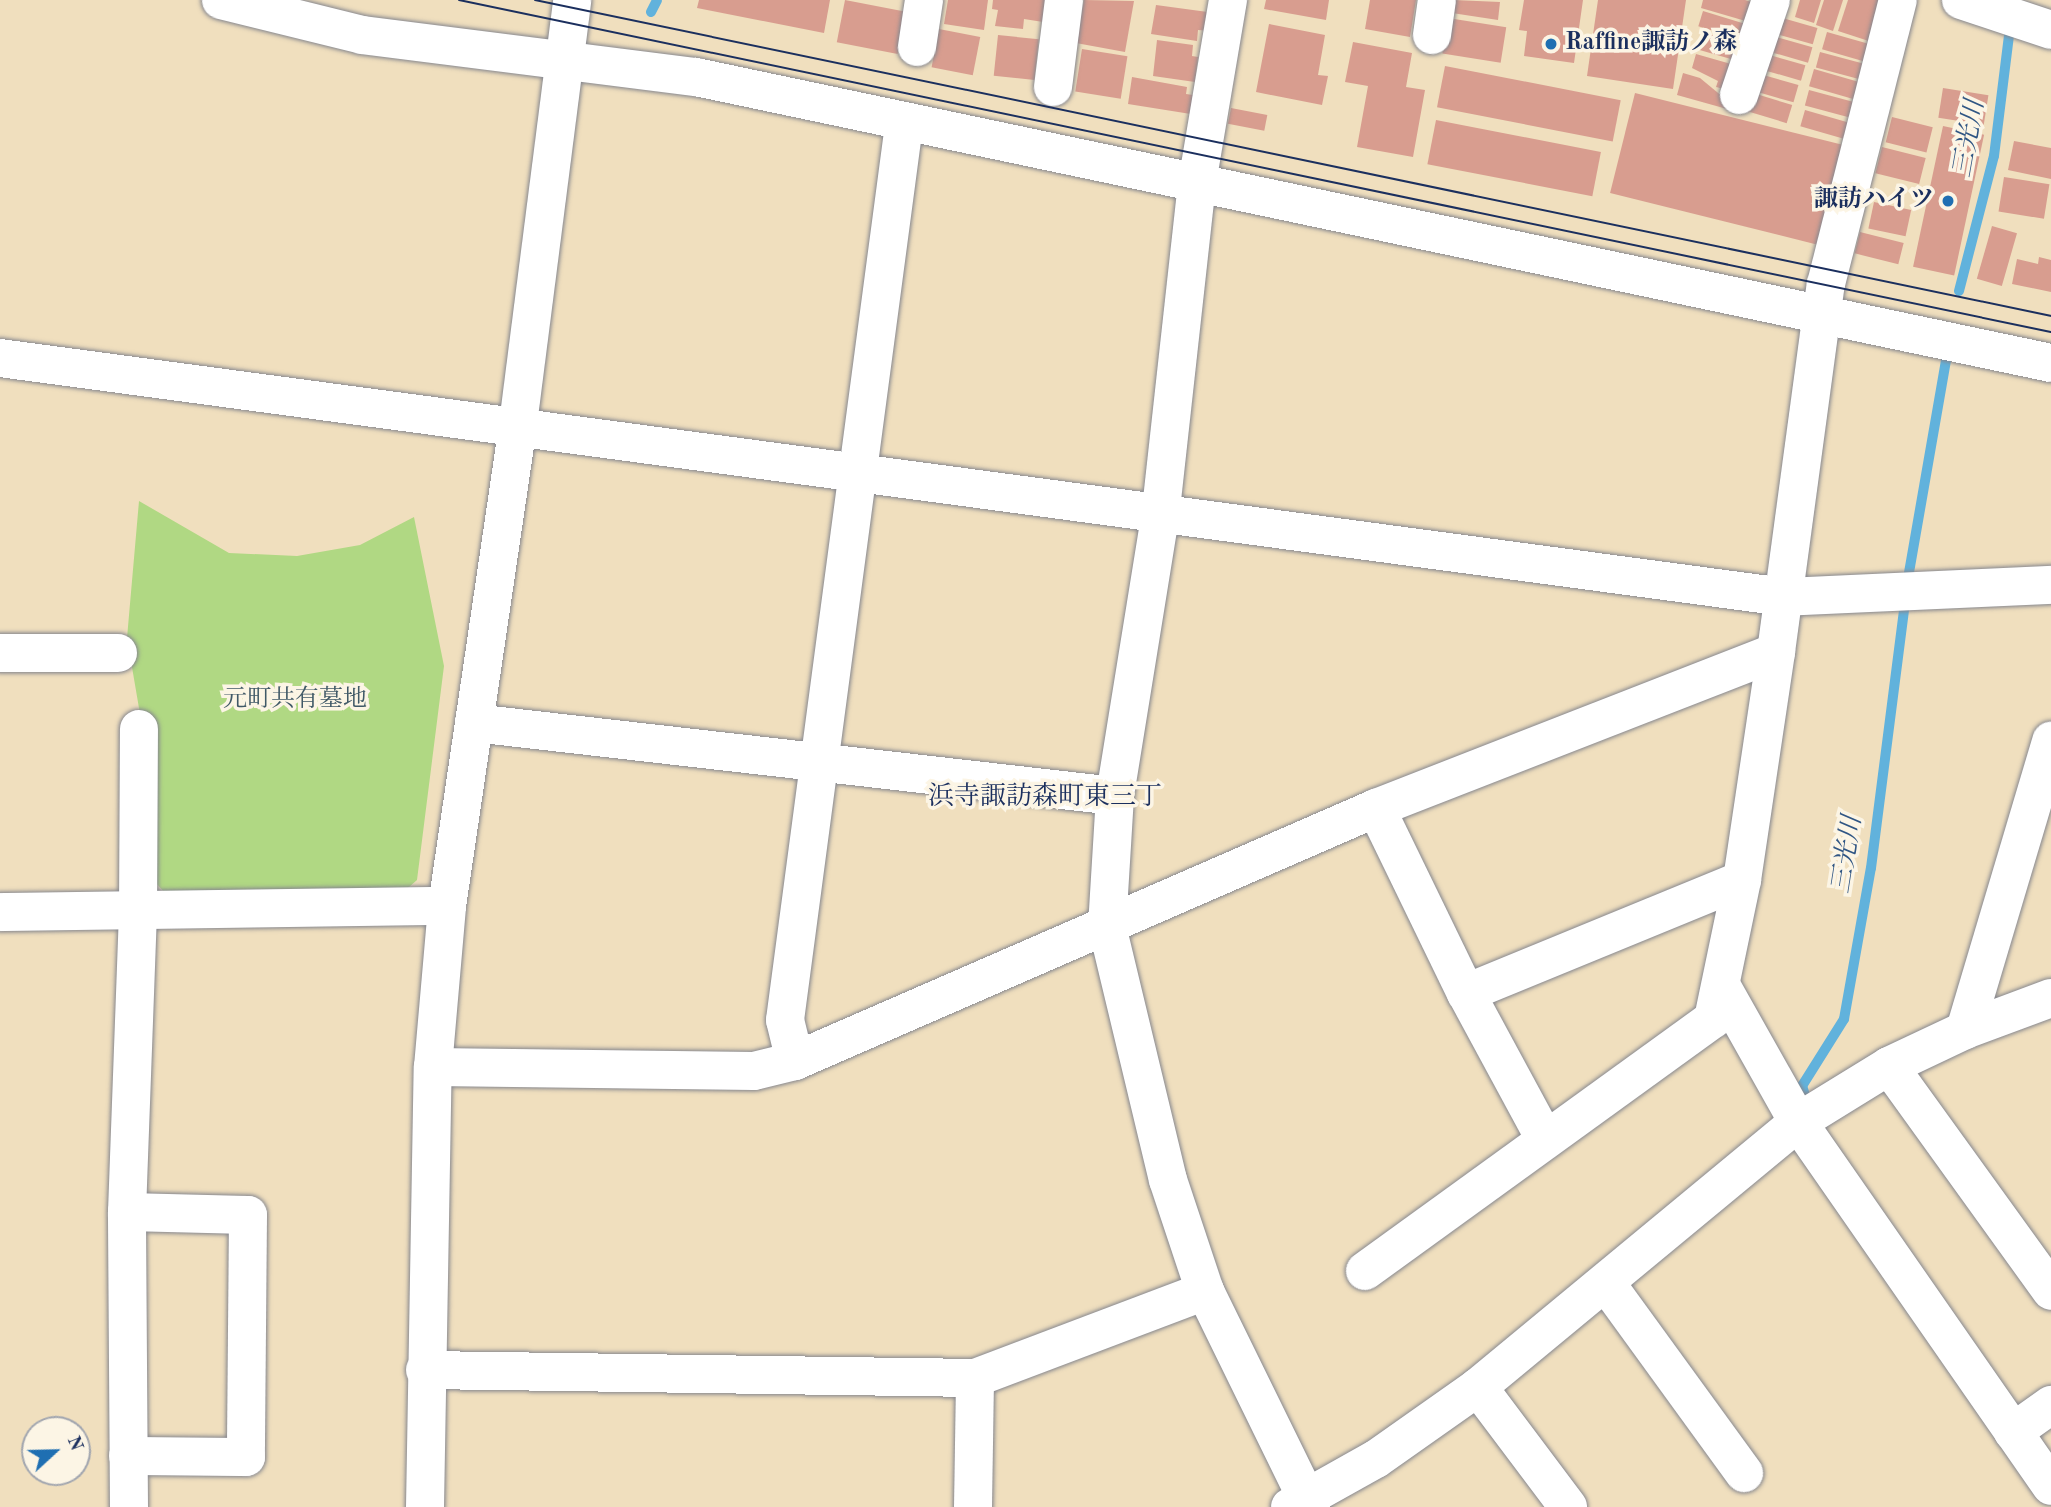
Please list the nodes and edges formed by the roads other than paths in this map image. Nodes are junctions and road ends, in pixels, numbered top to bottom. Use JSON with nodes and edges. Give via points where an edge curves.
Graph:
{"nodes":[{"id":1,"x":221,"y":0,"type":"edge"},
{"id":2,"x":572,"y":0,"type":"edge"},
{"id":3,"x":924,"y":0,"type":"edge"},
{"id":4,"x":1065,"y":0,"type":"edge"},
{"id":5,"x":1228,"y":0,"type":"edge"},
{"id":6,"x":1771,"y":0,"type":"edge"},
{"id":7,"x":1898,"y":0,"type":"edge"},
{"id":8,"x":1976,"y":4,"type":"edge"},
{"id":9,"x":2039,"y":26,"type":"edge"},
{"id":10,"x":917,"y":47,"type":"dead end"},
{"id":11,"x":564,"y":58,"type":"junction"},
{"id":12,"x":1053,"y":87,"type":"dead end"},
{"id":13,"x":1739,"y":95,"type":"dead end"},
{"id":14,"x":904,"y":124,"type":"junction"},
{"id":15,"x":1197,"y":183,"type":"junction"},
{"id":16,"x":1820,"y":317,"type":"junction"},
{"id":17,"x":0,"y":358,"type":"edge"},
{"id":18,"x":2051,"y":363,"type":"edge"},
{"id":19,"x":518,"y":424,"type":"junction"},
{"id":20,"x":858,"y":473,"type":"junction"},
{"id":21,"x":1160,"y":517,"type":"junction"},
{"id":22,"x":2051,"y":585,"type":"edge"},
{"id":23,"x":1783,"y":597,"type":"junction"},
{"id":24,"x":1776,"y":652,"type":"junction"},
{"id":25,"x":0,"y":653,"type":"edge"},
{"id":26,"x":118,"y":653,"type":"dead end"},
{"id":27,"x":474,"y":723,"type":"junction"},
{"id":28,"x":139,"y":729,"type":"dead end"},
{"id":29,"x":2051,"y":741,"type":"edge"},
{"id":30,"x":817,"y":764,"type":"junction"},
{"id":31,"x":1115,"y":796,"type":"junction"},
{"id":32,"x":1376,"y":808,"type":"junction"},
{"id":33,"x":1742,"y":880,"type":"junction"},
{"id":34,"x":447,"y":906,"type":"junction"},
{"id":35,"x":0,"y":912,"type":"edge"},
{"id":36,"x":138,"y":913,"type":"junction"},
{"id":37,"x":1107,"y":926,"type":"junction"},
{"id":38,"x":1722,"y":987,"type":"junction"},
{"id":39,"x":1466,"y":993,"type":"junction"},
{"id":40,"x":2051,"y":998,"type":"edge"},
{"id":41,"x":1965,"y":1030,"type":"junction"},
{"id":42,"x":795,"y":1061,"type":"junction"},
{"id":43,"x":1889,"y":1066,"type":"junction"},
{"id":44,"x":433,"y":1067,"type":"junction"},
{"id":45,"x":1811,"y":1113,"type":"junction"},
{"id":46,"x":1545,"y":1139,"type":"junction"},
{"id":47,"x":127,"y":1212,"type":"junction"},
{"id":48,"x":1365,"y":1271,"type":"dead end"},
{"id":49,"x":1606,"y":1283,"type":"junction"},
{"id":50,"x":1205,"y":1291,"type":"junction"},
{"id":51,"x":2051,"y":1291,"type":"edge"},
{"id":52,"x":425,"y":1370,"type":"junction"},
{"id":53,"x":975,"y":1378,"type":"junction"},
{"id":54,"x":1478,"y":1387,"type":"junction"},
{"id":55,"x":2033,"y":1418,"type":"edge"},
{"id":56,"x":128,"y":1456,"type":"junction"},
{"id":57,"x":1744,"y":1473,"type":"dead end"},
{"id":58,"x":2051,"y":1486,"type":"edge"},
{"id":59,"x":1302,"y":1504,"type":"edge"},
{"id":60,"x":129,"y":1507,"type":"edge"},
{"id":61,"x":425,"y":1507,"type":"edge"},
{"id":62,"x":973,"y":1507,"type":"edge"},
{"id":63,"x":1568,"y":1507,"type":"edge"}],
"edges":[{"from":1,"to":11,"type":"street","via":[[362,34],[502,56]]},
{"from":2,"to":11,"type":"street"},
{"from":3,"to":10,"type":"street"},
{"from":4,"to":12,"type":"street"},
{"from":5,"to":15,"type":"street"},
{"from":6,"to":13,"type":"street"},
{"from":7,"to":16,"type":"street"},
{"from":8,"to":9,"type":"street"},
{"from":11,"to":14,"type":"street","via":[[696,77]]},
{"from":11,"to":19,"type":"street"},
{"from":14,"to":15,"type":"street"},
{"from":14,"to":20,"type":"street"},
{"from":15,"to":16,"type":"street"},
{"from":15,"to":21,"type":"street"},
{"from":16,"to":18,"type":"street"},
{"from":16,"to":23,"type":"street"},
{"from":17,"to":19,"type":"street"},
{"from":19,"to":20,"type":"street"},
{"from":19,"to":27,"type":"street"},
{"from":20,"to":21,"type":"street"},
{"from":20,"to":30,"type":"street"},
{"from":21,"to":23,"type":"street"},
{"from":21,"to":31,"type":"street"},
{"from":22,"to":23,"type":"street"},
{"from":23,"to":24,"type":"street"},
{"from":24,"to":32,"type":"street"},
{"from":24,"to":33,"type":"street"},
{"from":25,"to":26,"type":"street"},
{"from":27,"to":30,"type":"street"},
{"from":27,"to":34,"type":"street"},
{"from":28,"to":36,"type":"street"},
{"from":29,"to":41,"type":"street"},
{"from":30,"to":31,"type":"street"},
{"from":30,"to":42,"type":"street","via":[[785,1020]]},
{"from":31,"to":37,"type":"street"},
{"from":32,"to":37,"type":"street"},
{"from":32,"to":39,"type":"street"},
{"from":33,"to":38,"type":"street"},
{"from":33,"to":39,"type":"street"},
{"from":34,"to":36,"type":"street"},
{"from":34,"to":44,"type":"street"},
{"from":35,"to":36,"type":"street"},
{"from":36,"to":47,"type":"street"},
{"from":37,"to":42,"type":"street"},
{"from":37,"to":50,"type":"street","via":[[1168,1180]]},
{"from":38,"to":45,"type":"street"},
{"from":38,"to":46,"type":"street","via":[[1713,1019]]},
{"from":39,"to":46,"type":"street"},
{"from":40,"to":41,"type":"street"},
{"from":41,"to":43,"type":"street"},
{"from":42,"to":44,"type":"street","via":[[754,1070]]},
{"from":43,"to":45,"type":"street"},
{"from":43,"to":51,"type":"street"},
{"from":44,"to":52,"type":"street"},
{"from":45,"to":49,"type":"street"},
{"from":45,"to":55,"type":"street"},
{"from":46,"to":48,"type":"street"},
{"from":47,"to":56,"type":"street"},
{"from":47,"to":56,"type":"street","via":[[248,1215],[246,1457]]},
{"from":49,"to":54,"type":"street"},
{"from":49,"to":57,"type":"street"},
{"from":50,"to":53,"type":"street"},
{"from":50,"to":59,"type":"street"},
{"from":52,"to":53,"type":"street"},
{"from":52,"to":61,"type":"street"},
{"from":53,"to":62,"type":"street"},
{"from":54,"to":59,"type":"street"},
{"from":54,"to":63,"type":"street"},
{"from":55,"to":58,"type":"street"},
{"from":56,"to":60,"type":"street"}]}
